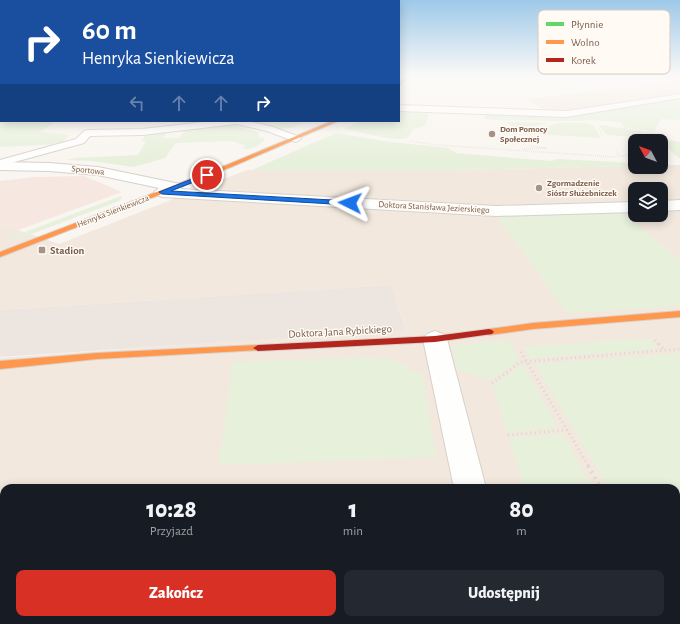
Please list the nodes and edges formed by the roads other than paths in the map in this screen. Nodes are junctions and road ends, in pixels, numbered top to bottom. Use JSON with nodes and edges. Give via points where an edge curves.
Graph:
{"nodes":[{"id":1,"x":623,"y":105,"type":"edge"},
{"id":2,"x":400,"y":108,"type":"edge"},
{"id":3,"x":227,"y":122,"type":"edge"},
{"id":4,"x":240,"y":122,"type":"edge"},
{"id":5,"x":334,"y":122,"type":"edge"},
{"id":6,"x":296,"y":139,"type":"junction"},
{"id":7,"x":0,"y":164,"type":"edge"},
{"id":8,"x":168,"y":190,"type":"junction"},
{"id":9,"x":680,"y":205,"type":"edge"},
{"id":10,"x":668,"y":206,"type":"edge"},
{"id":11,"x":628,"y":207,"type":"edge"},
{"id":12,"x":0,"y":255,"type":"edge"},
{"id":13,"x":680,"y":314,"type":"edge"},
{"id":14,"x":435,"y":339,"type":"junction"},
{"id":15,"x":0,"y":365,"type":"edge"},
{"id":16,"x":469,"y":484,"type":"edge"}],
"edges":[{"from":1,"to":2,"type":"lane","via":[[567,114]]},
{"from":3,"to":7,"type":"lane","via":[[142,132],[87,133],[80,141]]},
{"from":4,"to":6,"type":"lane"},
{"from":5,"to":6,"type":"main road","name":"Henryka Sienkiewicza"},
{"from":6,"to":8,"type":"main road","name":"Henryka Sienkiewicza"},
{"from":7,"to":8,"type":"street","name":"Sportowa","via":[[98,171],[129,176]]},
{"from":8,"to":11,"type":"street","name":"Doktora Stanisława Jezierskiego","via":[[496,211]]},
{"from":8,"to":12,"type":"main road","name":"Henryka Sienkiewicza"},
{"from":9,"to":10,"type":"street"},
{"from":13,"to":14,"type":"main road","name":"Doktora Jana Rybickiego","via":[[507,329]]},
{"from":14,"to":15,"type":"main road","name":"Doktora Jana Rybickiego","via":[[97,356]]},
{"from":14,"to":16,"type":"street"}]}
